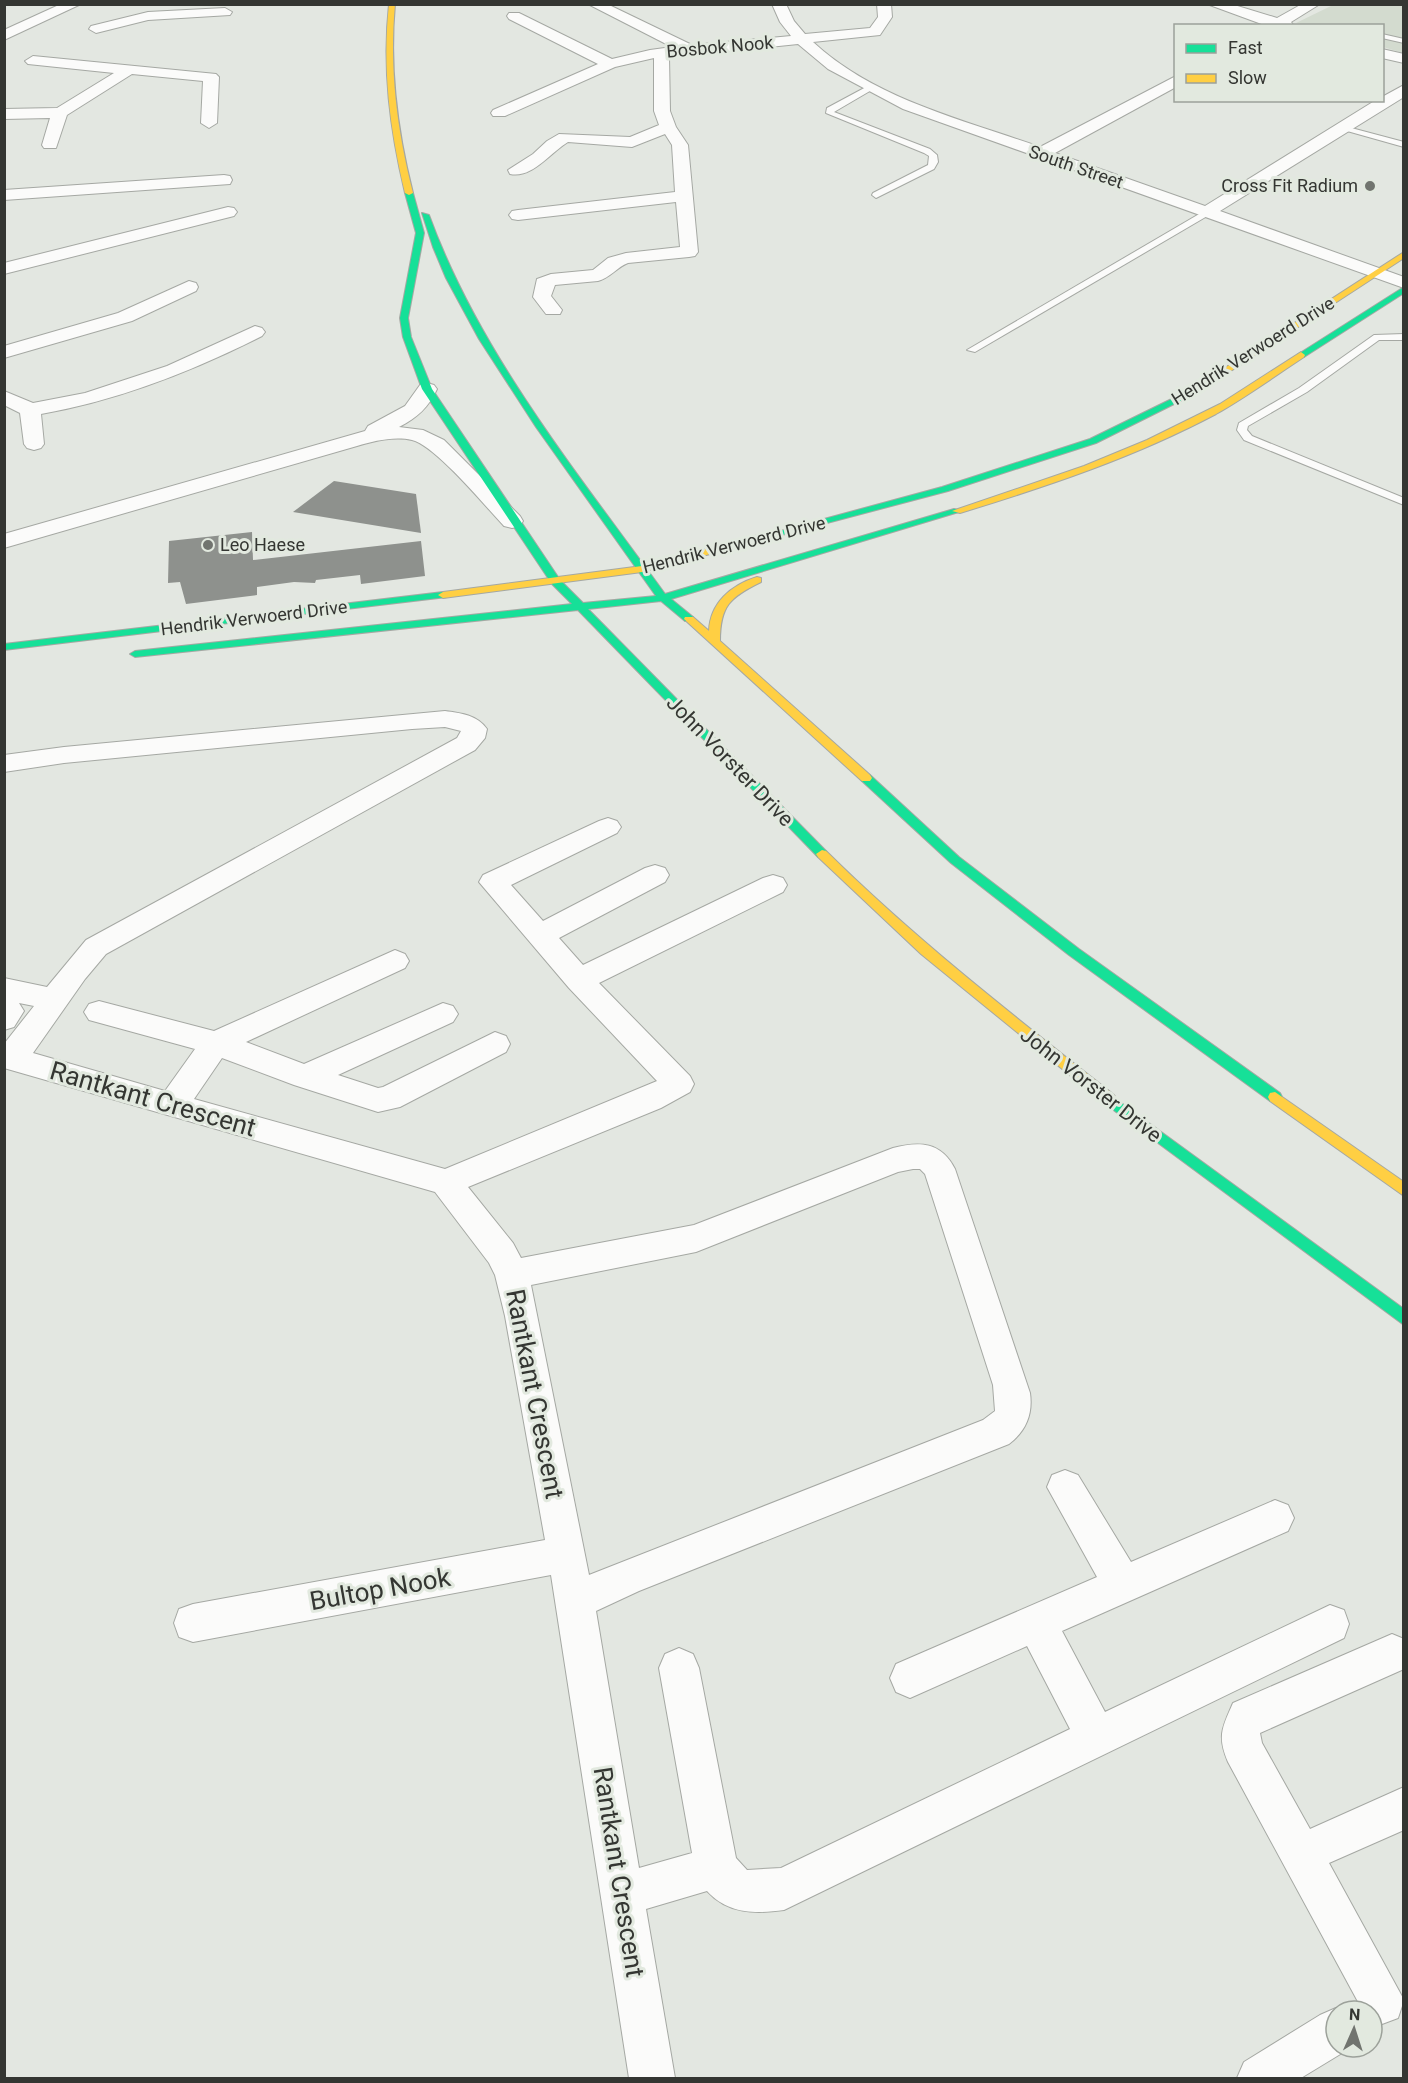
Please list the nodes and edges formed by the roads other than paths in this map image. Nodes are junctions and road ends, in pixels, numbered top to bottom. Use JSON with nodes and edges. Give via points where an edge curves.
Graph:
{"nodes":[{"id":1,"x":74,"y":4,"type":"edge"},
{"id":2,"x":392,"y":4,"type":"edge"},
{"id":3,"x":400,"y":4,"type":"edge"},
{"id":4,"x":595,"y":4,"type":"edge"},
{"id":5,"x":779,"y":4,"type":"edge"},
{"id":6,"x":884,"y":4,"type":"edge"},
{"id":7,"x":1214,"y":4,"type":"edge"},
{"id":8,"x":1313,"y":4,"type":"edge"},
{"id":9,"x":228,"y":8,"type":"edge"},
{"id":10,"x":514,"y":16,"type":"dead end"},
{"id":11,"x":1277,"y":24,"type":"edge"},
{"id":12,"x":1282,"y":24,"type":"edge"},
{"id":13,"x":96,"y":28,"type":"dead end"},
{"id":14,"x":222,"y":30,"type":"dead end"},
{"id":15,"x":4,"y":36,"type":"edge"},
{"id":16,"x":1384,"y":36,"type":"edge"},
{"id":17,"x":800,"y":40,"type":"junction"},
{"id":18,"x":1404,"y":41,"type":"edge"},
{"id":19,"x":687,"y":49,"type":"junction"},
{"id":20,"x":661,"y":52,"type":"junction"},
{"id":21,"x":1384,"y":53,"type":"edge"},
{"id":22,"x":1404,"y":59,"type":"edge"},
{"id":23,"x":33,"y":61,"type":"dead end"},
{"id":24,"x":610,"y":64,"type":"junction"},
{"id":25,"x":129,"y":70,"type":"junction"},
{"id":26,"x":1174,"y":81,"type":"edge"},
{"id":27,"x":871,"y":88,"type":"junction"},
{"id":28,"x":1404,"y":90,"type":"edge"},
{"id":29,"x":60,"y":113,"type":"junction"},
{"id":30,"x":499,"y":113,"type":"dead end"},
{"id":31,"x":4,"y":114,"type":"edge"},
{"id":32,"x":209,"y":123,"type":"dead end"},
{"id":33,"x":668,"y":127,"type":"junction"},
{"id":34,"x":1343,"y":127,"type":"junction"},
{"id":35,"x":1404,"y":133,"type":"edge"},
{"id":36,"x":1391,"y":141,"type":"junction"},
{"id":37,"x":50,"y":145,"type":"dead end"},
{"id":38,"x":1404,"y":145,"type":"edge"},
{"id":39,"x":1040,"y":154,"type":"junction"},
{"id":40,"x":516,"y":170,"type":"dead end"},
{"id":41,"x":224,"y":180,"type":"dead end"},
{"id":42,"x":173,"y":184,"type":"junction"},
{"id":43,"x":4,"y":195,"type":"edge"},
{"id":44,"x":876,"y":195,"type":"dead end"},
{"id":45,"x":685,"y":196,"type":"junction"},
{"id":46,"x":228,"y":212,"type":"dead end"},
{"id":47,"x":1206,"y":213,"type":"junction"},
{"id":48,"x":518,"y":215,"type":"dead end"},
{"id":49,"x":168,"y":226,"type":"junction"},
{"id":50,"x":1404,"y":254,"type":"edge"},
{"id":51,"x":4,"y":269,"type":"edge"},
{"id":52,"x":1375,"y":273,"type":"junction"},
{"id":53,"x":1404,"y":283,"type":"edge"},
{"id":54,"x":189,"y":287,"type":"dead end"},
{"id":55,"x":1404,"y":289,"type":"edge"},
{"id":56,"x":554,"y":310,"type":"dead end"},
{"id":57,"x":255,"y":332,"type":"dead end"},
{"id":58,"x":1404,"y":337,"type":"edge"},
{"id":59,"x":972,"y":350,"type":"dead end"},
{"id":60,"x":4,"y":352,"type":"edge"},
{"id":61,"x":427,"y":389,"type":"junction"},
{"id":62,"x":4,"y":397,"type":"edge"},
{"id":63,"x":30,"y":410,"type":"junction"},
{"id":64,"x":350,"y":441,"type":"junction"},
{"id":65,"x":34,"y":444,"type":"dead end"},
{"id":66,"x":1404,"y":502,"type":"edge"},
{"id":67,"x":940,"y":516,"type":"junction"},
{"id":68,"x":522,"y":531,"type":"junction"},
{"id":69,"x":4,"y":541,"type":"edge"},
{"id":70,"x":642,"y":569,"type":"junction"},
{"id":71,"x":556,"y":582,"type":"junction"},
{"id":72,"x":663,"y":598,"type":"junction"},
{"id":73,"x":580,"y":608,"type":"junction"},
{"id":74,"x":715,"y":641,"type":"junction"},
{"id":75,"x":4,"y":647,"type":"edge"},
{"id":76,"x":122,"y":655,"type":"dead end"},
{"id":77,"x":4,"y":764,"type":"edge"},
{"id":78,"x":608,"y":827,"type":"dead end"},
{"id":79,"x":655,"y":875,"type":"dead end"},
{"id":80,"x":773,"y":885,"type":"dead end"},
{"id":81,"x":540,"y":935,"type":"junction"},
{"id":82,"x":395,"y":961,"type":"dead end"},
{"id":83,"x":579,"y":980,"type":"junction"},
{"id":84,"x":6,"y":996,"type":"edge"},
{"id":85,"x":56,"y":1000,"type":"junction"},
{"id":86,"x":99,"y":1012,"type":"dead end"},
{"id":87,"x":443,"y":1014,"type":"dead end"},
{"id":88,"x":4,"y":1019,"type":"edge"},
{"id":89,"x":216,"y":1044,"type":"junction"},
{"id":90,"x":495,"y":1044,"type":"dead end"},
{"id":91,"x":8,"y":1057,"type":"edge"},
{"id":92,"x":305,"y":1077,"type":"junction"},
{"id":93,"x":172,"y":1105,"type":"junction"},
{"id":94,"x":446,"y":1182,"type":"junction"},
{"id":95,"x":1404,"y":1190,"type":"edge"},
{"id":96,"x":512,"y":1275,"type":"junction"},
{"id":97,"x":1404,"y":1318,"type":"edge"},
{"id":98,"x":1065,"y":1487,"type":"dead end"},
{"id":99,"x":1275,"y":1518,"type":"dead end"},
{"id":100,"x":566,"y":1554,"type":"junction"},
{"id":101,"x":1123,"y":1585,"type":"junction"},
{"id":102,"x":575,"y":1601,"type":"junction"},
{"id":103,"x":193,"y":1623,"type":"dead end"},
{"id":104,"x":1036,"y":1623,"type":"junction"},
{"id":105,"x":1330,"y":1624,"type":"dead end"},
{"id":106,"x":1392,"y":1654,"type":"dead end"},
{"id":107,"x":679,"y":1668,"type":"dead end"},
{"id":108,"x":910,"y":1678,"type":"dead end"},
{"id":109,"x":1096,"y":1737,"type":"junction"},
{"id":110,"x":1404,"y":1808,"type":"edge"},
{"id":111,"x":1301,"y":1854,"type":"junction"},
{"id":112,"x":716,"y":1867,"type":"junction"},
{"id":113,"x":623,"y":1894,"type":"junction"},
{"id":114,"x":1385,"y":2001,"type":"edge"},
{"id":115,"x":1324,"y":2039,"type":"edge"},
{"id":116,"x":652,"y":2079,"type":"edge"},
{"id":117,"x":1260,"y":2079,"type":"edge"}],
"edges":[{"from":1,"to":15,"type":"street"},
{"from":2,"to":61,"type":"main road","name":"John Vorster Drive","via":[[386,65],[391,117],[420,233],[404,318],[407,337]]},
{"from":3,"to":70,"type":"main road","via":[[394,65],[400,126],[431,234],[460,297],[503,374]]},
{"from":4,"to":19,"type":"street"},
{"from":5,"to":17,"type":"street","name":"South Street"},
{"from":6,"to":17,"type":"street","name":"Bosbok Nook","via":[[885,17],[875,32]]},
{"from":7,"to":11,"type":"street"},
{"from":8,"to":12,"type":"street"},
{"from":9,"to":13,"type":"street","via":[[148,16]]},
{"from":9,"to":14,"type":"street"},
{"from":10,"to":24,"type":"street"},
{"from":16,"to":18,"type":"lane"},
{"from":17,"to":19,"type":"street","name":"Bosbok Nook"},
{"from":17,"to":27,"type":"street","name":"South Street"},
{"from":19,"to":20,"type":"street","name":"Bosbok Nook"},
{"from":20,"to":24,"type":"street","name":"Bosbok Nook"},
{"from":20,"to":33,"type":"street","via":[[662,111]]},
{"from":21,"to":22,"type":"street"},
{"from":23,"to":25,"type":"street"},
{"from":24,"to":30,"type":"street","name":"Bosbok Nook"},
{"from":25,"to":29,"type":"street"},
{"from":25,"to":32,"type":"street","via":[[211,78]]},
{"from":26,"to":39,"type":"street"},
{"from":27,"to":39,"type":"street","name":"South Street","via":[[934,116]]},
{"from":27,"to":44,"type":"lane","via":[[830,113],[927,151],[934,162]]},
{"from":28,"to":34,"type":"street"},
{"from":29,"to":31,"type":"street"},
{"from":29,"to":37,"type":"street"},
{"from":33,"to":40,"type":"street","via":[[632,142],[565,137]]},
{"from":33,"to":45,"type":"street","via":[[680,145]]},
{"from":34,"to":36,"type":"lane"},
{"from":34,"to":47,"type":"street"},
{"from":35,"to":36,"type":"lane"},
{"from":36,"to":38,"type":"lane"},
{"from":39,"to":47,"type":"street","name":"South Street"},
{"from":41,"to":42,"type":"street"},
{"from":42,"to":43,"type":"street"},
{"from":42,"to":49,"type":"street"},
{"from":45,"to":48,"type":"street"},
{"from":45,"to":56,"type":"street","via":[[689,252],[626,258],[598,275],[551,280],[543,284],[542,297]]},
{"from":46,"to":49,"type":"street"},
{"from":47,"to":52,"type":"street","name":"South Street"},
{"from":47,"to":59,"type":"lane"},
{"from":49,"to":51,"type":"street"},
{"from":50,"to":52,"type":"main road","name":"Hendrik Verwoerd Drive"},
{"from":52,"to":53,"type":"street","name":"South Street"},
{"from":52,"to":70,"type":"main road","name":"Hendrik Verwoerd Drive","via":[[1206,385],[1093,441],[945,489]]},
{"from":54,"to":60,"type":"street","via":[[125,317]]},
{"from":55,"to":67,"type":"main road","name":"Hendrik Verwoerd Drive","via":[[1214,411],[1154,441],[1063,477]]},
{"from":57,"to":63,"type":"street","via":[[158,378]]},
{"from":58,"to":66,"type":"lane","via":[[1377,337],[1303,390],[1243,425],[1242,430],[1248,438]]},
{"from":61,"to":64,"type":"street","via":[[424,399],[412,411]]},
{"from":61,"to":68,"type":"main road","name":"John Vorster Drive"},
{"from":62,"to":63,"type":"street"},
{"from":63,"to":65,"type":"street"},
{"from":64,"to":68,"type":"street","via":[[403,432],[429,438]]},
{"from":64,"to":69,"type":"street"},
{"from":67,"to":72,"type":"main road","name":"Hendrik Verwoerd Drive"},
{"from":67,"to":74,"type":"main road","via":[[751,582],[725,599],[713,618]]},
{"from":68,"to":71,"type":"main road","name":"John Vorster Drive"},
{"from":70,"to":71,"type":"main road","name":"Hendrik Verwoerd Drive"},
{"from":70,"to":72,"type":"main road"},
{"from":71,"to":73,"type":"main road","name":"John Vorster Drive"},
{"from":71,"to":75,"type":"main road","name":"Hendrik Verwoerd Drive"},
{"from":72,"to":73,"type":"main road","name":"Hendrik Verwoerd Drive"},
{"from":72,"to":74,"type":"main road"},
{"from":73,"to":76,"type":"main road","name":"Hendrik Verwoerd Drive"},
{"from":73,"to":97,"type":"main road","name":"John Vorster Drive","via":[[846,879],[966,987],[1152,1133]]},
{"from":74,"to":95,"type":"main road","via":[[955,860],[1074,952]]},
{"from":77,"to":85,"type":"street","via":[[412,720],[444,718],[471,724],[474,729],[466,744],[96,948]]},
{"from":78,"to":81,"type":"street","via":[[493,882]]},
{"from":79,"to":81,"type":"street"},
{"from":80,"to":83,"type":"street"},
{"from":81,"to":83,"type":"street"},
{"from":82,"to":89,"type":"street"},
{"from":83,"to":94,"type":"street","via":[[679,1084]]},
{"from":84,"to":85,"type":"street"},
{"from":84,"to":88,"type":"street","via":[[9,1011]]},
{"from":85,"to":91,"type":"street"},
{"from":86,"to":89,"type":"street"},
{"from":87,"to":92,"type":"street"},
{"from":89,"to":92,"type":"street"},
{"from":89,"to":93,"type":"street"},
{"from":90,"to":92,"type":"street","via":[[378,1100]]},
{"from":91,"to":93,"type":"street","name":"Rantkant Crescent"},
{"from":93,"to":94,"type":"street","name":"Rantkant Crescent"},
{"from":94,"to":96,"type":"street","name":"Rantkant Crescent","via":[[501,1253]]},
{"from":96,"to":100,"type":"street","name":"Rantkant Crescent"},
{"from":96,"to":102,"type":"street","via":[[696,1238],[893,1161],[922,1156],[939,1169],[1011,1385],[1013,1416],[996,1432]]},
{"from":98,"to":101,"type":"street"},
{"from":99,"to":101,"type":"street"},
{"from":100,"to":102,"type":"street","name":"Rantkant Crescent"},
{"from":100,"to":103,"type":"street","name":"Bultop Nook"},
{"from":101,"to":104,"type":"street"},
{"from":102,"to":113,"type":"street","name":"Rantkant Crescent"},
{"from":104,"to":108,"type":"street"},
{"from":104,"to":109,"type":"street"},
{"from":105,"to":109,"type":"street"},
{"from":106,"to":111,"type":"street","via":[[1247,1717],[1240,1733],[1242,1748]]},
{"from":107,"to":112,"type":"street"},
{"from":109,"to":112,"type":"street","via":[[784,1889],[749,1893],[726,1883]]},
{"from":110,"to":111,"type":"street"},
{"from":111,"to":114,"type":"street"},
{"from":112,"to":113,"type":"street"},
{"from":113,"to":116,"type":"street","name":"Rantkant Crescent"},
{"from":115,"to":117,"type":"street"}]}
